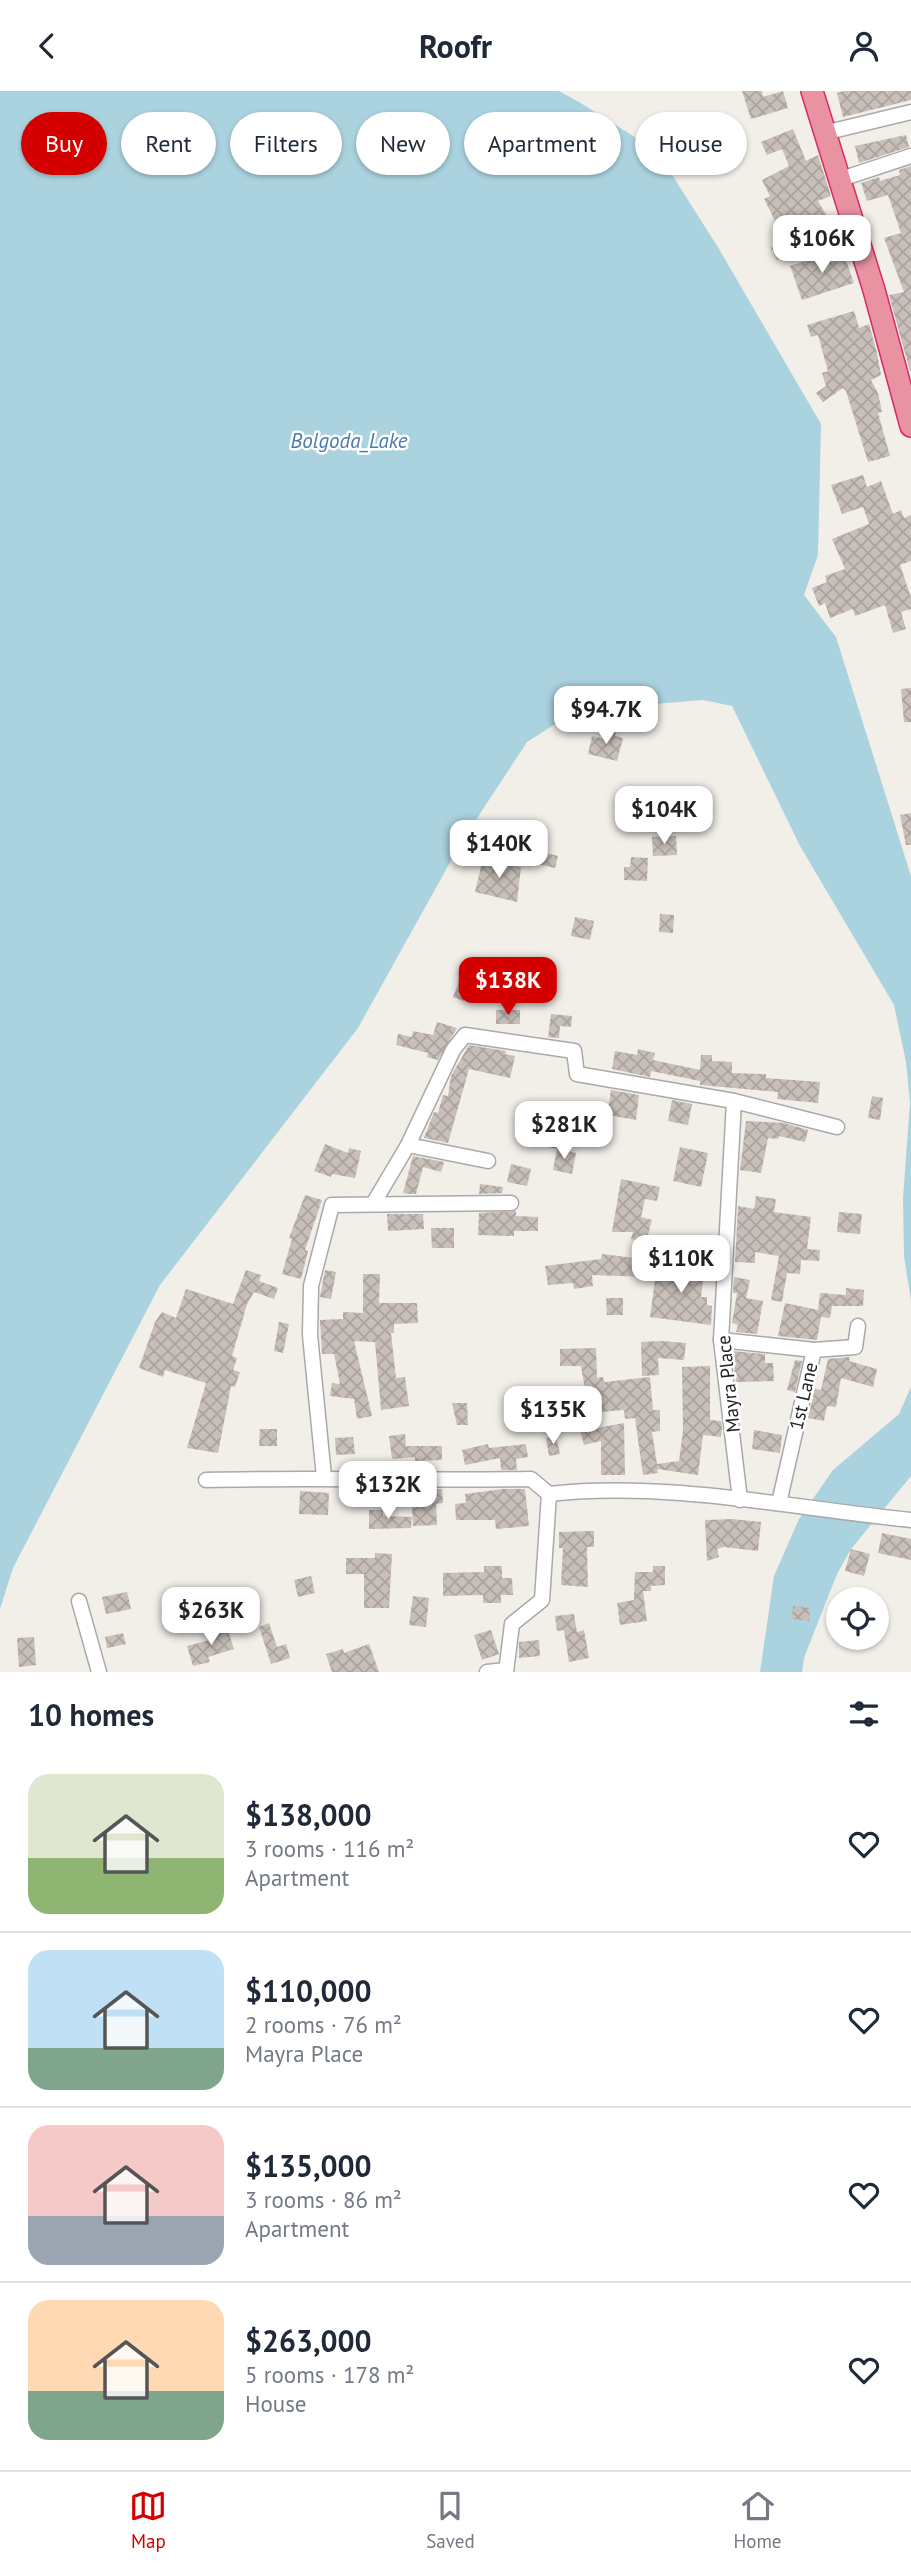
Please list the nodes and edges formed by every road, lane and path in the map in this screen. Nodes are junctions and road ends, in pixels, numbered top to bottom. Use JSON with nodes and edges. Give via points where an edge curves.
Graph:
{"nodes":[{"id":1,"x":812,"y":91,"type":"edge"},
{"id":2,"x":911,"y":112,"type":"edge"},
{"id":3,"x":824,"y":133,"type":"junction"},
{"id":4,"x":911,"y":156,"type":"edge"},
{"id":5,"x":838,"y":180,"type":"junction"},
{"id":6,"x":907,"y":394,"type":"edge"},
{"id":7,"x":911,"y":426,"type":"edge"},
{"id":8,"x":734,"y":1101,"type":"junction"},
{"id":9,"x":837,"y":1127,"type":"dead end"},
{"id":10,"x":408,"y":1145,"type":"junction"},
{"id":11,"x":488,"y":1161,"type":"dead end"},
{"id":12,"x":511,"y":1203,"type":"dead end"},
{"id":13,"x":373,"y":1204,"type":"junction"},
{"id":14,"x":858,"y":1326,"type":"dead end"},
{"id":15,"x":721,"y":1340,"type":"junction"},
{"id":16,"x":814,"y":1350,"type":"junction"},
{"id":17,"x":324,"y":1477,"type":"junction"},
{"id":18,"x":206,"y":1480,"type":"dead end"},
{"id":19,"x":549,"y":1494,"type":"junction"},
{"id":20,"x":740,"y":1500,"type":"junction"},
{"id":21,"x":782,"y":1503,"type":"junction"},
{"id":22,"x":911,"y":1520,"type":"edge"},
{"id":23,"x":79,"y":1601,"type":"dead end"},
{"id":24,"x":506,"y":1671,"type":"edge"},
{"id":25,"x":99,"y":1672,"type":"edge"},
{"id":26,"x":487,"y":1672,"type":"edge"}],
"edges":[{"from":1,"to":3,"type":"highway"},
{"from":2,"to":3,"type":"street"},
{"from":3,"to":5,"type":"highway"},
{"from":4,"to":5,"type":"street"},
{"from":5,"to":6,"type":"highway"},
{"from":6,"to":7,"type":"highway"},
{"from":8,"to":9,"type":"street"},
{"from":8,"to":10,"type":"street","via":[[577,1074],[574,1051],[465,1035],[453,1050]]},
{"from":8,"to":15,"type":"street","name":"Mayra Place"},
{"from":10,"to":11,"type":"street"},
{"from":10,"to":13,"type":"street"},
{"from":12,"to":13,"type":"street"},
{"from":13,"to":17,"type":"street","via":[[332,1205],[311,1286],[310,1335]]},
{"from":14,"to":16,"type":"street","name":"1st Lane","via":[[855,1347]]},
{"from":15,"to":16,"type":"street"},
{"from":15,"to":20,"type":"street","name":"Mayra Place"},
{"from":16,"to":21,"type":"street","name":"1st Lane"},
{"from":17,"to":18,"type":"street"},
{"from":17,"to":19,"type":"street","via":[[388,1482],[531,1479]]},
{"from":19,"to":20,"type":"street","via":[[599,1489]]},
{"from":19,"to":24,"type":"street","via":[[542,1600],[512,1624]]},
{"from":20,"to":21,"type":"street"},
{"from":21,"to":22,"type":"street"},
{"from":23,"to":25,"type":"street"},
{"from":24,"to":26,"type":"street"}]}
